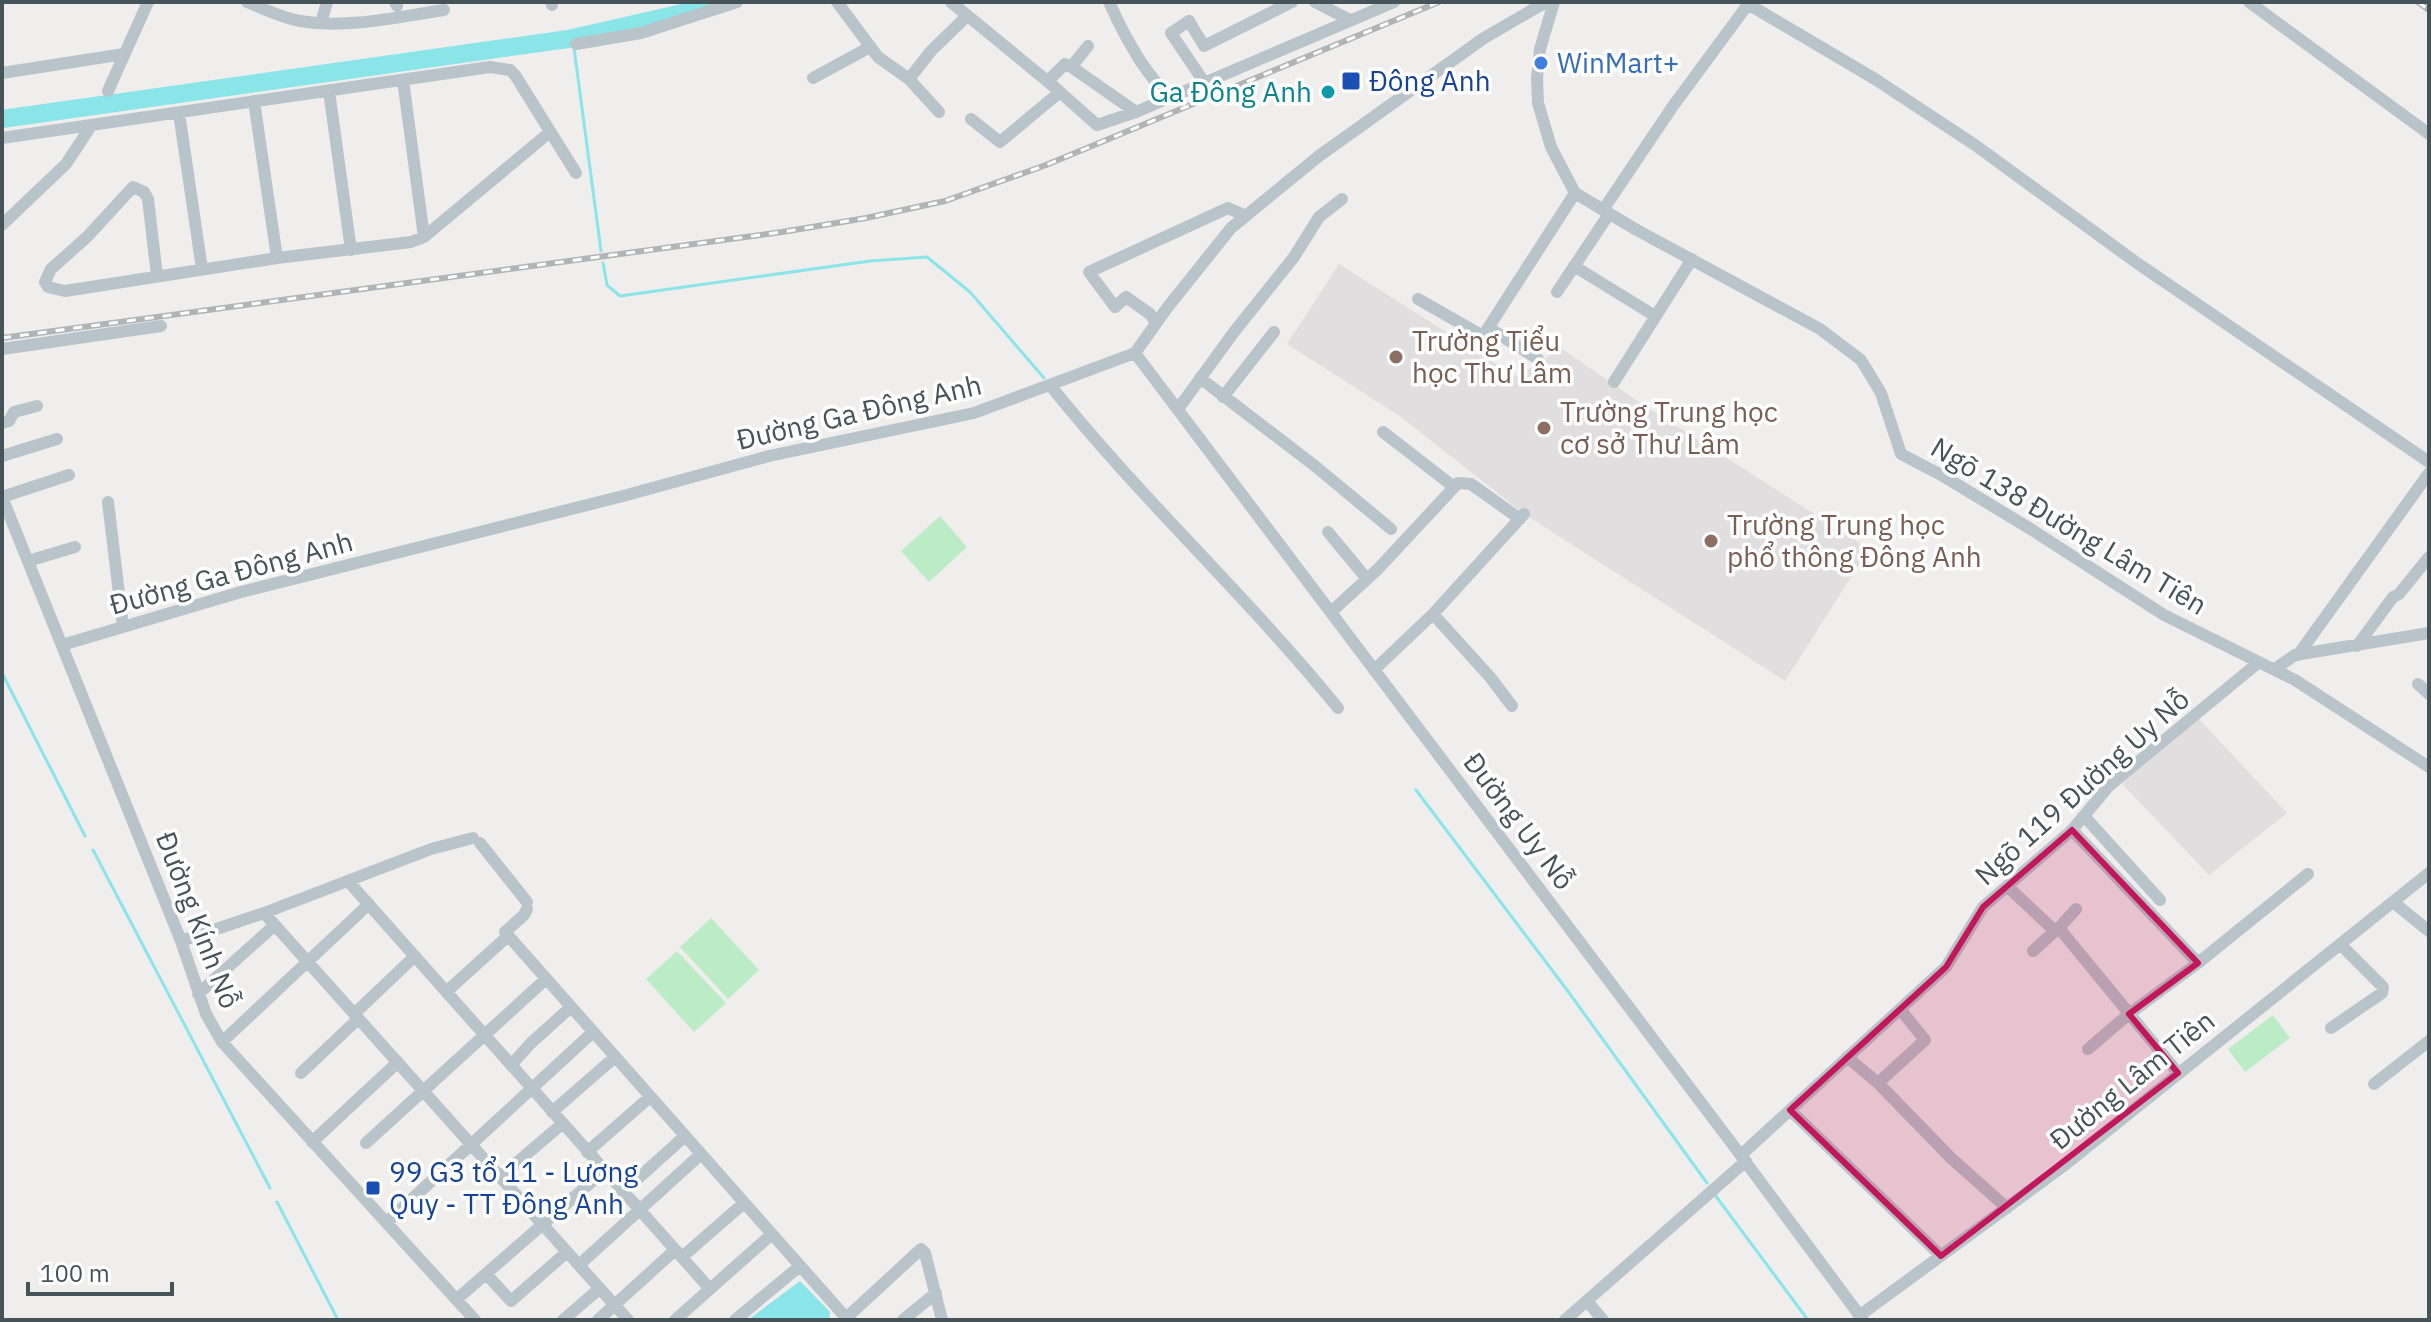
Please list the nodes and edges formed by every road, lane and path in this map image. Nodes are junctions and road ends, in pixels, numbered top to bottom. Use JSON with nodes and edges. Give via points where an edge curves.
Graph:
{"nodes":[{"id":1,"x":148,"y":2,"type":"edge"},
{"id":2,"x":247,"y":2,"type":"edge"},
{"id":3,"x":327,"y":2,"type":"edge"},
{"id":4,"x":737,"y":2,"type":"edge"},
{"id":5,"x":837,"y":2,"type":"edge"},
{"id":6,"x":951,"y":2,"type":"edge"},
{"id":7,"x":1109,"y":2,"type":"edge"},
{"id":8,"x":1292,"y":2,"type":"edge"},
{"id":9,"x":1315,"y":2,"type":"edge"},
{"id":10,"x":1394,"y":2,"type":"edge"},
{"id":11,"x":1546,"y":2,"type":"edge"},
{"id":12,"x":1554,"y":2,"type":"edge"},
{"id":13,"x":2249,"y":2,"type":"edge"},
{"id":14,"x":1742,"y":4,"type":"edge"},
{"id":15,"x":444,"y":10,"type":"dead end"},
{"id":16,"x":967,"y":16,"type":"junction"},
{"id":17,"x":1350,"y":20,"type":"junction"},
{"id":18,"x":321,"y":23,"type":"junction"},
{"id":19,"x":576,"y":44,"type":"dead end"},
{"id":20,"x":1088,"y":46,"type":"dead end"},
{"id":21,"x":870,"y":47,"type":"junction"},
{"id":22,"x":124,"y":54,"type":"junction"},
{"id":23,"x":1073,"y":68,"type":"junction"},
{"id":24,"x":2,"y":73,"type":"edge"},
{"id":25,"x":813,"y":78,"type":"dead end"},
{"id":26,"x":909,"y":79,"type":"junction"},
{"id":27,"x":403,"y":80,"type":"junction"},
{"id":28,"x":1048,"y":81,"type":"junction"},
{"id":29,"x":1204,"y":82,"type":"junction"},
{"id":30,"x":108,"y":91,"type":"dead end"},
{"id":31,"x":329,"y":91,"type":"junction"},
{"id":32,"x":1060,"y":92,"type":"junction"},
{"id":33,"x":1171,"y":97,"type":"junction"},
{"id":34,"x":254,"y":101,"type":"junction"},
{"id":35,"x":939,"y":112,"type":"dead end"},
{"id":36,"x":1136,"y":112,"type":"junction"},
{"id":37,"x":179,"y":113,"type":"junction"},
{"id":38,"x":971,"y":119,"type":"dead end"},
{"id":39,"x":91,"y":126,"type":"junction"},
{"id":40,"x":550,"y":132,"type":"junction"},
{"id":41,"x":2429,"y":134,"type":"edge"},
{"id":42,"x":2,"y":138,"type":"edge"},
{"id":43,"x":576,"y":173,"type":"dead end"},
{"id":44,"x":1575,"y":193,"type":"junction"},
{"id":45,"x":1342,"y":199,"type":"dead end"},
{"id":46,"x":1606,"y":212,"type":"junction"},
{"id":47,"x":1246,"y":216,"type":"junction"},
{"id":48,"x":2,"y":225,"type":"edge"},
{"id":49,"x":424,"y":237,"type":"junction"},
{"id":50,"x":351,"y":250,"type":"junction"},
{"id":51,"x":277,"y":258,"type":"junction"},
{"id":52,"x":1692,"y":259,"type":"junction"},
{"id":53,"x":1574,"y":266,"type":"junction"},
{"id":54,"x":202,"y":269,"type":"junction"},
{"id":55,"x":157,"y":276,"type":"junction"},
{"id":56,"x":1557,"y":292,"type":"dead end"},
{"id":57,"x":1418,"y":299,"type":"dead end"},
{"id":58,"x":1655,"y":316,"type":"junction"},
{"id":59,"x":1156,"y":323,"type":"junction"},
{"id":60,"x":161,"y":326,"type":"dead end"},
{"id":61,"x":1489,"y":328,"type":"junction"},
{"id":62,"x":1274,"y":332,"type":"dead end"},
{"id":63,"x":2,"y":349,"type":"edge"},
{"id":64,"x":1135,"y":353,"type":"junction"},
{"id":65,"x":1538,"y":359,"type":"dead end"},
{"id":66,"x":1200,"y":378,"type":"junction"},
{"id":67,"x":1614,"y":382,"type":"dead end"},
{"id":68,"x":1050,"y":385,"type":"junction"},
{"id":69,"x":1223,"y":397,"type":"junction"},
{"id":70,"x":37,"y":406,"type":"dead end"},
{"id":71,"x":1178,"y":409,"type":"junction"},
{"id":72,"x":2,"y":423,"type":"edge"},
{"id":73,"x":1383,"y":432,"type":"dead end"},
{"id":74,"x":57,"y":439,"type":"dead end"},
{"id":75,"x":2,"y":456,"type":"edge"},
{"id":76,"x":2429,"y":462,"type":"edge"},
{"id":77,"x":2429,"y":473,"type":"edge"},
{"id":78,"x":69,"y":475,"type":"dead end"},
{"id":79,"x":1454,"y":487,"type":"junction"},
{"id":80,"x":2,"y":497,"type":"edge"},
{"id":81,"x":108,"y":502,"type":"dead end"},
{"id":82,"x":1391,"y":529,"type":"dead end"},
{"id":83,"x":1328,"y":532,"type":"dead end"},
{"id":84,"x":75,"y":547,"type":"dead end"},
{"id":85,"x":2429,"y":557,"type":"edge"},
{"id":86,"x":28,"y":561,"type":"junction"},
{"id":87,"x":1367,"y":579,"type":"junction"},
{"id":88,"x":1331,"y":612,"type":"junction"},
{"id":89,"x":1433,"y":614,"type":"junction"},
{"id":90,"x":123,"y":627,"type":"junction"},
{"id":91,"x":2429,"y":633,"type":"edge"},
{"id":92,"x":62,"y":645,"type":"junction"},
{"id":93,"x":2357,"y":646,"type":"junction"},
{"id":94,"x":2298,"y":655,"type":"junction"},
{"id":95,"x":2259,"y":662,"type":"junction"},
{"id":96,"x":2275,"y":669,"type":"junction"},
{"id":97,"x":1374,"y":670,"type":"junction"},
{"id":98,"x":2418,"y":684,"type":"dead end"},
{"id":99,"x":2429,"y":694,"type":"edge"},
{"id":100,"x":1512,"y":706,"type":"dead end"},
{"id":101,"x":1338,"y":708,"type":"dead end"},
{"id":102,"x":2429,"y":767,"type":"edge"},
{"id":103,"x":2084,"y":816,"type":"junction"},
{"id":104,"x":2072,"y":830,"type":"junction"},
{"id":105,"x":2429,"y":873,"type":"edge"},
{"id":106,"x":2308,"y":874,"type":"dead end"},
{"id":107,"x":348,"y":881,"type":"junction"},
{"id":108,"x":2008,"y":887,"type":"junction"},
{"id":109,"x":2160,"y":900,"type":"dead end"},
{"id":110,"x":2393,"y":902,"type":"junction"},
{"id":111,"x":369,"y":904,"type":"junction"},
{"id":112,"x":2076,"y":909,"type":"dead end"},
{"id":113,"x":264,"y":913,"type":"junction"},
{"id":114,"x":275,"y":925,"type":"junction"},
{"id":115,"x":2057,"y":930,"type":"junction"},
{"id":116,"x":2429,"y":931,"type":"edge"},
{"id":117,"x":508,"y":936,"type":"junction"},
{"id":118,"x":181,"y":941,"type":"junction"},
{"id":119,"x":2340,"y":944,"type":"junction"},
{"id":120,"x":2033,"y":951,"type":"dead end"},
{"id":121,"x":415,"y":956,"type":"junction"},
{"id":122,"x":307,"y":961,"type":"junction"},
{"id":123,"x":2198,"y":963,"type":"junction"},
{"id":124,"x":546,"y":979,"type":"junction"},
{"id":125,"x":446,"y":992,"type":"junction"},
{"id":126,"x":198,"y":994,"type":"junction"},
{"id":127,"x":571,"y":1007,"type":"junction"},
{"id":128,"x":1900,"y":1009,"type":"junction"},
{"id":129,"x":2129,"y":1014,"type":"junction"},
{"id":130,"x":356,"y":1016,"type":"junction"},
{"id":131,"x":2331,"y":1028,"type":"dead end"},
{"id":132,"x":593,"y":1032,"type":"junction"},
{"id":133,"x":484,"y":1035,"type":"junction"},
{"id":134,"x":2429,"y":1041,"type":"edge"},
{"id":135,"x":222,"y":1042,"type":"junction"},
{"id":136,"x":2088,"y":1049,"type":"dead end"},
{"id":137,"x":615,"y":1057,"type":"junction"},
{"id":138,"x":1847,"y":1057,"type":"junction"},
{"id":139,"x":398,"y":1062,"type":"junction"},
{"id":140,"x":511,"y":1065,"type":"junction"},
{"id":141,"x":301,"y":1073,"type":"dead end"},
{"id":142,"x":2178,"y":1073,"type":"junction"},
{"id":143,"x":1878,"y":1083,"type":"junction"},
{"id":144,"x":2374,"y":1084,"type":"dead end"},
{"id":145,"x":531,"y":1089,"type":"junction"},
{"id":146,"x":423,"y":1091,"type":"junction"},
{"id":147,"x":650,"y":1097,"type":"junction"},
{"id":148,"x":1790,"y":1110,"type":"junction"},
{"id":149,"x":552,"y":1112,"type":"junction"},
{"id":150,"x":562,"y":1124,"type":"junction"},
{"id":151,"x":685,"y":1136,"type":"junction"},
{"id":152,"x":312,"y":1142,"type":"junction"},
{"id":153,"x":366,"y":1143,"type":"dead end"},
{"id":154,"x":471,"y":1144,"type":"junction"},
{"id":155,"x":587,"y":1152,"type":"junction"},
{"id":156,"x":701,"y":1154,"type":"junction"},
{"id":157,"x":1744,"y":1158,"type":"junction"},
{"id":158,"x":604,"y":1171,"type":"junction"},
{"id":159,"x":500,"y":1177,"type":"junction"},
{"id":160,"x":623,"y":1192,"type":"junction"},
{"id":161,"x":744,"y":1203,"type":"junction"},
{"id":162,"x":2007,"y":1208,"type":"junction"},
{"id":163,"x":640,"y":1210,"type":"junction"},
{"id":164,"x":387,"y":1222,"type":"junction"},
{"id":165,"x":542,"y":1225,"type":"junction"},
{"id":166,"x":772,"y":1234,"type":"junction"},
{"id":167,"x":567,"y":1252,"type":"junction"},
{"id":168,"x":678,"y":1254,"type":"junction"},
{"id":169,"x":1941,"y":1256,"type":"junction"},
{"id":170,"x":579,"y":1265,"type":"junction"},
{"id":171,"x":800,"y":1266,"type":"junction"},
{"id":172,"x":486,"y":1274,"type":"junction"},
{"id":173,"x":599,"y":1289,"type":"junction"},
{"id":174,"x":710,"y":1289,"type":"junction"},
{"id":175,"x":936,"y":1293,"type":"junction"},
{"id":176,"x":457,"y":1299,"type":"junction"},
{"id":177,"x":1587,"y":1301,"type":"junction"},
{"id":178,"x":614,"y":1305,"type":"junction"},
{"id":179,"x":1861,"y":1318,"type":"edge"},
{"id":180,"x":475,"y":1320,"type":"edge"},
{"id":181,"x":563,"y":1320,"type":"edge"},
{"id":182,"x":598,"y":1320,"type":"edge"},
{"id":183,"x":628,"y":1320,"type":"edge"},
{"id":184,"x":675,"y":1320,"type":"edge"},
{"id":185,"x":735,"y":1320,"type":"edge"},
{"id":186,"x":847,"y":1320,"type":"edge"},
{"id":187,"x":903,"y":1320,"type":"edge"},
{"id":188,"x":942,"y":1320,"type":"edge"},
{"id":189,"x":1565,"y":1320,"type":"edge"},
{"id":190,"x":1603,"y":1320,"type":"edge"}],
"edges":[{"from":1,"to":22,"type":"street"},
{"from":2,"to":18,"type":"street","via":[[297,21]]},
{"from":3,"to":18,"type":"street"},
{"from":4,"to":19,"type":"street","via":[[641,33]]},
{"from":5,"to":21,"type":"street"},
{"from":6,"to":16,"type":"street"},
{"from":7,"to":33,"type":"street","via":[[1160,88]]},
{"from":8,"to":29,"type":"street","via":[[1204,46],[1189,21],[1171,33]]},
{"from":9,"to":17,"type":"street"},
{"from":10,"to":17,"type":"street"},
{"from":11,"to":47,"type":"street","via":[[1484,38],[1319,156]]},
{"from":12,"to":44,"type":"street","via":[[1540,49],[1538,103],[1551,147]]},
{"from":13,"to":41,"type":"street"},
{"from":14,"to":46,"type":"street"},
{"from":14,"to":76,"type":"street","via":[[1887,86]]},
{"from":15,"to":18,"type":"street","via":[[351,24]]},
{"from":16,"to":26,"type":"street"},
{"from":16,"to":28,"type":"street"},
{"from":17,"to":29,"type":"street"},
{"from":20,"to":23,"type":"street"},
{"from":21,"to":25,"type":"street"},
{"from":21,"to":26,"type":"street"},
{"from":22,"to":24,"type":"street"},
{"from":22,"to":30,"type":"street"},
{"from":23,"to":28,"type":"street","via":[[1065,64]]},
{"from":23,"to":36,"type":"street"},
{"from":26,"to":35,"type":"street"},
{"from":27,"to":31,"type":"street"},
{"from":27,"to":40,"type":"street","via":[[490,67],[510,70]]},
{"from":27,"to":49,"type":"street"},
{"from":28,"to":32,"type":"street"},
{"from":29,"to":33,"type":"street"},
{"from":31,"to":34,"type":"street"},
{"from":31,"to":50,"type":"street"},
{"from":32,"to":36,"type":"street","via":[[1097,125]]},
{"from":32,"to":38,"type":"street","via":[[1000,142]]},
{"from":33,"to":36,"type":"street"},
{"from":34,"to":37,"type":"street"},
{"from":34,"to":51,"type":"street"},
{"from":37,"to":39,"type":"street"},
{"from":37,"to":54,"type":"street"},
{"from":39,"to":42,"type":"street"},
{"from":39,"to":48,"type":"street","via":[[66,164]]},
{"from":40,"to":43,"type":"street"},
{"from":40,"to":49,"type":"street"},
{"from":44,"to":46,"type":"street","name":"Ngõ 138 Đường Lâm Tiên"},
{"from":44,"to":61,"type":"street"},
{"from":45,"to":66,"type":"street","via":[[1319,217]]},
{"from":46,"to":52,"type":"street","name":"Ngõ 138 Đường Lâm Tiên"},
{"from":46,"to":53,"type":"street"},
{"from":47,"to":59,"type":"street"},
{"from":47,"to":59,"type":"street","via":[[1228,208],[1089,272],[1115,307],[1126,297]]},
{"from":49,"to":50,"type":"street"},
{"from":50,"to":51,"type":"street"},
{"from":51,"to":54,"type":"street"},
{"from":52,"to":58,"type":"street"},
{"from":52,"to":95,"type":"street","name":"Ngõ 138 Đường Lâm Tiên","via":[[1820,329],[1861,360],[1881,393],[1901,454],[2017,520],[2164,615]]},
{"from":53,"to":56,"type":"street"},
{"from":53,"to":58,"type":"street"},
{"from":54,"to":55,"type":"street"},
{"from":55,"to":55,"type":"street","via":[[148,199],[133,187],[51,269],[45,282],[65,291]]},
{"from":57,"to":61,"type":"street","via":[[1483,336]]},
{"from":58,"to":67,"type":"street"},
{"from":59,"to":64,"type":"street"},
{"from":60,"to":63,"type":"street"},
{"from":61,"to":65,"type":"street"},
{"from":62,"to":69,"type":"street"},
{"from":64,"to":68,"type":"street","name":"Đường Ga Đông Anh"},
{"from":64,"to":71,"type":"street","name":"Đường Uy Nỗ"},
{"from":66,"to":69,"type":"street"},
{"from":66,"to":71,"type":"street"},
{"from":68,"to":90,"type":"street","name":"Đường Ga Đông Anh","via":[[974,413],[769,456]]},
{"from":68,"to":101,"type":"street"},
{"from":69,"to":82,"type":"street"},
{"from":70,"to":72,"type":"street","via":[[14,412]]},
{"from":71,"to":88,"type":"street","name":"Đường Uy Nỗ"},
{"from":73,"to":79,"type":"street"},
{"from":74,"to":75,"type":"street"},
{"from":77,"to":94,"type":"street"},
{"from":78,"to":80,"type":"street"},
{"from":79,"to":87,"type":"street"},
{"from":79,"to":89,"type":"street","via":[[1471,484],[1522,516]]},
{"from":80,"to":86,"type":"street","name":"Đường Kính Nỗ"},
{"from":81,"to":90,"type":"street"},
{"from":83,"to":87,"type":"street"},
{"from":84,"to":86,"type":"street"},
{"from":85,"to":93,"type":"street"},
{"from":86,"to":92,"type":"street","name":"Đường Kính Nỗ"},
{"from":87,"to":88,"type":"street"},
{"from":88,"to":97,"type":"street","name":"Đường Uy Nỗ"},
{"from":89,"to":97,"type":"street"},
{"from":89,"to":100,"type":"street"},
{"from":90,"to":92,"type":"street","name":"Đường Ga Đông Anh"},
{"from":91,"to":93,"type":"street"},
{"from":92,"to":118,"type":"street","name":"Đường Kính Nỗ"},
{"from":93,"to":94,"type":"street"},
{"from":94,"to":96,"type":"street"},
{"from":95,"to":96,"type":"street","name":"Ngõ 138 Đường Lâm Tiên"},
{"from":95,"to":103,"type":"street","name":"Ngõ 119 Đường Uy Nỗ","via":[[2109,786]]},
{"from":96,"to":102,"type":"street","name":"Ngõ 138 Đường Lâm Tiên"},
{"from":97,"to":157,"type":"street","name":"Đường Uy Nỗ"},
{"from":98,"to":99,"type":"street"},
{"from":103,"to":104,"type":"street","name":"Ngõ 119 Đường Uy Nỗ"},
{"from":103,"to":109,"type":"street"},
{"from":104,"to":108,"type":"street","name":"Ngõ 119 Đường Uy Nỗ"},
{"from":104,"to":123,"type":"street"},
{"from":105,"to":110,"type":"street","name":"Đường Lâm Tiên"},
{"from":106,"to":123,"type":"street"},
{"from":107,"to":111,"type":"street"},
{"from":107,"to":113,"type":"street"},
{"from":107,"to":117,"type":"street","via":[[431,849],[477,841],[527,906],[505,932]]},
{"from":108,"to":115,"type":"street"},
{"from":108,"to":128,"type":"street","name":"Ngõ 119 Đường Uy Nỗ","via":[[1983,907],[1946,967]]},
{"from":110,"to":116,"type":"street"},
{"from":110,"to":119,"type":"street","name":"Đường Lâm Tiên"},
{"from":111,"to":121,"type":"street"},
{"from":111,"to":122,"type":"street"},
{"from":112,"to":115,"type":"street"},
{"from":113,"to":114,"type":"street"},
{"from":113,"to":118,"type":"street"},
{"from":114,"to":122,"type":"street"},
{"from":114,"to":126,"type":"street"},
{"from":115,"to":120,"type":"street"},
{"from":115,"to":129,"type":"street"},
{"from":117,"to":124,"type":"street"},
{"from":117,"to":125,"type":"street"},
{"from":118,"to":126,"type":"street","name":"Đường Kính Nỗ"},
{"from":119,"to":131,"type":"street","via":[[2383,987],[2382,993]]},
{"from":119,"to":142,"type":"street","name":"Đường Lâm Tiên"},
{"from":121,"to":125,"type":"street"},
{"from":121,"to":130,"type":"street"},
{"from":122,"to":130,"type":"street"},
{"from":122,"to":135,"type":"street"},
{"from":123,"to":129,"type":"street"},
{"from":124,"to":127,"type":"street"},
{"from":124,"to":133,"type":"street"},
{"from":125,"to":133,"type":"street"},
{"from":126,"to":135,"type":"street","name":"Đường Kính Nỗ"},
{"from":127,"to":132,"type":"street"},
{"from":127,"to":140,"type":"street"},
{"from":128,"to":138,"type":"street","name":"Ngõ 119 Đường Uy Nỗ"},
{"from":128,"to":143,"type":"street","via":[[1925,1040]]},
{"from":129,"to":136,"type":"street"},
{"from":129,"to":142,"type":"street"},
{"from":130,"to":139,"type":"street"},
{"from":130,"to":141,"type":"street"},
{"from":132,"to":137,"type":"street"},
{"from":132,"to":145,"type":"street"},
{"from":133,"to":140,"type":"street"},
{"from":133,"to":146,"type":"street"},
{"from":134,"to":144,"type":"street"},
{"from":135,"to":152,"type":"street","name":"Đường Kính Nỗ"},
{"from":137,"to":147,"type":"street"},
{"from":137,"to":149,"type":"street"},
{"from":138,"to":143,"type":"street"},
{"from":138,"to":148,"type":"street","name":"Ngõ 119 Đường Uy Nỗ"},
{"from":139,"to":146,"type":"street"},
{"from":139,"to":152,"type":"street"},
{"from":140,"to":145,"type":"street"},
{"from":142,"to":162,"type":"street","name":"Đường Lâm Tiên"},
{"from":143,"to":162,"type":"street"},
{"from":145,"to":149,"type":"street"},
{"from":145,"to":154,"type":"street"},
{"from":146,"to":153,"type":"street"},
{"from":146,"to":154,"type":"street"},
{"from":147,"to":151,"type":"street"},
{"from":147,"to":155,"type":"street"},
{"from":148,"to":157,"type":"street","name":"Ngõ 119 Đường Uy Nỗ"},
{"from":148,"to":169,"type":"street"},
{"from":149,"to":150,"type":"street"},
{"from":150,"to":155,"type":"street"},
{"from":150,"to":159,"type":"street"},
{"from":151,"to":156,"type":"street"},
{"from":151,"to":160,"type":"street"},
{"from":152,"to":164,"type":"street","name":"Đường Kính Nỗ"},
{"from":154,"to":159,"type":"street"},
{"from":154,"to":164,"type":"street"},
{"from":155,"to":158,"type":"street"},
{"from":156,"to":161,"type":"street"},
{"from":156,"to":163,"type":"street"},
{"from":157,"to":177,"type":"street","name":"Ngõ 119 Đường Uy Nỗ"},
{"from":157,"to":179,"type":"street","name":"Đường Uy Nỗ"},
{"from":158,"to":160,"type":"street"},
{"from":158,"to":165,"type":"street"},
{"from":159,"to":165,"type":"street"},
{"from":160,"to":163,"type":"street"},
{"from":161,"to":166,"type":"street"},
{"from":161,"to":168,"type":"street"},
{"from":162,"to":169,"type":"street","name":"Đường Lâm Tiên"},
{"from":163,"to":168,"type":"street"},
{"from":163,"to":170,"type":"street"},
{"from":164,"to":176,"type":"street","name":"Đường Kính Nỗ"},
{"from":165,"to":167,"type":"street"},
{"from":165,"to":172,"type":"street"},
{"from":166,"to":171,"type":"street"},
{"from":166,"to":174,"type":"street"},
{"from":167,"to":170,"type":"street"},
{"from":167,"to":172,"type":"street","via":[[511,1301]]},
{"from":168,"to":174,"type":"street"},
{"from":168,"to":178,"type":"street"},
{"from":169,"to":179,"type":"street","name":"Đường Lâm Tiên"},
{"from":170,"to":173,"type":"street"},
{"from":171,"to":185,"type":"street"},
{"from":171,"to":186,"type":"street"},
{"from":172,"to":176,"type":"street"},
{"from":173,"to":178,"type":"street"},
{"from":173,"to":181,"type":"street"},
{"from":174,"to":184,"type":"street"},
{"from":175,"to":186,"type":"street","via":[[921,1249]]},
{"from":175,"to":187,"type":"street"},
{"from":175,"to":188,"type":"street"},
{"from":176,"to":180,"type":"street","name":"Đường Kính Nỗ"},
{"from":177,"to":189,"type":"street","name":"Ngõ 119 Đường Uy Nỗ"},
{"from":177,"to":190,"type":"street"},
{"from":178,"to":182,"type":"street"},
{"from":178,"to":183,"type":"street"}]}
